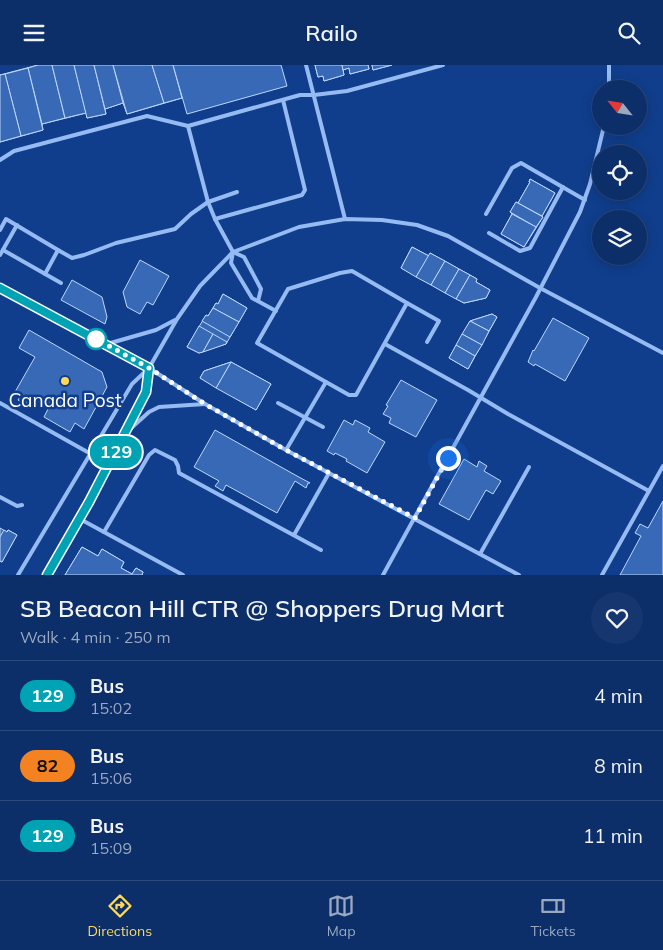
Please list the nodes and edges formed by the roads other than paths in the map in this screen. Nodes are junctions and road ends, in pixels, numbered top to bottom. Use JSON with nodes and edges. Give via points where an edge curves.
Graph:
{"nodes":[{"id":1,"x":306,"y":65,"type":"edge"},
{"id":2,"x":443,"y":65,"type":"edge"},
{"id":3,"x":610,"y":65,"type":"edge"},
{"id":4,"x":609,"y":80,"type":"edge"},
{"id":5,"x":314,"y":95,"type":"junction"},
{"id":6,"x":283,"y":100,"type":"junction"},
{"id":7,"x":188,"y":127,"type":"junction"},
{"id":8,"x":602,"y":135,"type":"edge"},
{"id":9,"x":0,"y":160,"type":"edge"},
{"id":10,"x":562,"y":187,"type":"junction"},
{"id":11,"x":238,"y":192,"type":"dead end"},
{"id":12,"x":585,"y":200,"type":"junction"},
{"id":13,"x":208,"y":202,"type":"junction"},
{"id":14,"x":486,"y":214,"type":"dead end"},
{"id":15,"x":215,"y":219,"type":"junction"},
{"id":16,"x":344,"y":219,"type":"junction"},
{"id":17,"x":17,"y":225,"type":"junction"},
{"id":18,"x":0,"y":230,"type":"edge"},
{"id":19,"x":489,"y":233,"type":"dead end"},
{"id":20,"x":3,"y":250,"type":"junction"},
{"id":21,"x":58,"y":250,"type":"junction"},
{"id":22,"x":233,"y":252,"type":"junction"},
{"id":23,"x":0,"y":255,"type":"edge"},
{"id":24,"x":45,"y":274,"type":"junction"},
{"id":25,"x":62,"y":283,"type":"dead end"},
{"id":26,"x":0,"y":288,"type":"edge"},
{"id":27,"x":540,"y":288,"type":"junction"},
{"id":28,"x":258,"y":301,"type":"junction"},
{"id":29,"x":407,"y":303,"type":"junction"},
{"id":30,"x":276,"y":311,"type":"junction"},
{"id":31,"x":177,"y":319,"type":"junction"},
{"id":32,"x":427,"y":342,"type":"dead end"},
{"id":33,"x":385,"y":344,"type":"junction"},
{"id":34,"x":107,"y":345,"type":"junction"},
{"id":35,"x":663,"y":353,"type":"edge"},
{"id":36,"x":149,"y":368,"type":"junction"},
{"id":37,"x":326,"y":382,"type":"junction"},
{"id":38,"x":481,"y":398,"type":"junction"},
{"id":39,"x":0,"y":403,"type":"edge"},
{"id":40,"x":278,"y":403,"type":"dead end"},
{"id":41,"x":205,"y":404,"type":"junction"},
{"id":42,"x":305,"y":418,"type":"junction"},
{"id":43,"x":322,"y":427,"type":"dead end"},
{"id":44,"x":126,"y":434,"type":"junction"},
{"id":45,"x":286,"y":450,"type":"junction"},
{"id":46,"x":90,"y":454,"type":"junction"},
{"id":47,"x":663,"y":466,"type":"edge"},
{"id":48,"x":529,"y":467,"type":"dead end"},
{"id":49,"x":329,"y":473,"type":"junction"},
{"id":50,"x":649,"y":491,"type":"junction"},
{"id":51,"x":0,"y":497,"type":"edge"},
{"id":52,"x":22,"y":505,"type":"dead end"},
{"id":53,"x":415,"y":518,"type":"junction"},
{"id":54,"x":80,"y":519,"type":"junction"},
{"id":55,"x":104,"y":532,"type":"junction"},
{"id":56,"x":294,"y":535,"type":"junction"},
{"id":57,"x":321,"y":550,"type":"dead end"},
{"id":58,"x":480,"y":554,"type":"junction"},
{"id":59,"x":18,"y":575,"type":"edge"},
{"id":60,"x":47,"y":575,"type":"edge"},
{"id":61,"x":183,"y":575,"type":"edge"},
{"id":62,"x":383,"y":575,"type":"edge"},
{"id":63,"x":519,"y":575,"type":"edge"},
{"id":64,"x":602,"y":575,"type":"edge"}],
"edges":[{"from":1,"to":5,"type":"lane"},
{"from":2,"to":5,"type":"lane","via":[[347,91]]},
{"from":3,"to":4,"type":"lane"},
{"from":5,"to":6,"type":"lane"},
{"from":5,"to":16,"type":"lane"},
{"from":6,"to":7,"type":"lane"},
{"from":6,"to":15,"type":"lane","via":[[304,190],[302,195]]},
{"from":7,"to":9,"type":"lane","via":[[147,116],[14,151]]},
{"from":7,"to":13,"type":"lane"},
{"from":8,"to":12,"type":"lane"},
{"from":10,"to":12,"type":"lane"},
{"from":10,"to":14,"type":"lane","via":[[521,163],[512,167]]},
{"from":10,"to":19,"type":"lane","via":[[530,248],[520,251]]},
{"from":11,"to":13,"type":"lane"},
{"from":12,"to":27,"type":"lane"},
{"from":13,"to":15,"type":"lane"},
{"from":13,"to":21,"type":"lane","via":[[175,229],[116,243],[84,255],[72,257]]},
{"from":15,"to":22,"type":"lane"},
{"from":16,"to":22,"type":"lane","via":[[299,227]]},
{"from":16,"to":27,"type":"lane","via":[[417,225],[448,237]]},
{"from":17,"to":18,"type":"lane","via":[[6,219]]},
{"from":17,"to":20,"type":"lane"},
{"from":17,"to":21,"type":"lane"},
{"from":20,"to":23,"type":"lane"},
{"from":20,"to":24,"type":"lane"},
{"from":21,"to":24,"type":"lane"},
{"from":22,"to":28,"type":"lane","via":[[231,263],[252,298]]},
{"from":22,"to":28,"type":"lane","via":[[244,257],[261,289]]},
{"from":22,"to":31,"type":"lane","via":[[200,285]]},
{"from":24,"to":25,"type":"lane"},
{"from":26,"to":34,"type":"lane"},
{"from":27,"to":35,"type":"lane"},
{"from":27,"to":38,"type":"lane"},
{"from":28,"to":30,"type":"lane"},
{"from":29,"to":30,"type":"lane","via":[[352,271],[288,289]]},
{"from":29,"to":32,"type":"lane","via":[[439,321]]},
{"from":29,"to":33,"type":"lane"},
{"from":30,"to":37,"type":"lane","via":[[257,343]]},
{"from":31,"to":34,"type":"lane","via":[[156,330]]},
{"from":31,"to":36,"type":"lane"},
{"from":33,"to":37,"type":"lane","via":[[356,395],[349,395]]},
{"from":33,"to":38,"type":"lane"},
{"from":34,"to":36,"type":"lane"},
{"from":36,"to":41,"type":"lane"},
{"from":36,"to":44,"type":"lane","via":[[146,392]]},
{"from":36,"to":46,"type":"lane","via":[[132,384]]},
{"from":37,"to":42,"type":"lane"},
{"from":38,"to":50,"type":"lane"},
{"from":38,"to":53,"type":"lane"},
{"from":39,"to":46,"type":"lane"},
{"from":40,"to":42,"type":"lane"},
{"from":41,"to":44,"type":"lane","via":[[159,407]]},
{"from":41,"to":45,"type":"lane"},
{"from":42,"to":43,"type":"lane"},
{"from":42,"to":45,"type":"lane"},
{"from":44,"to":54,"type":"lane"},
{"from":45,"to":49,"type":"lane"},
{"from":46,"to":59,"type":"lane"},
{"from":47,"to":50,"type":"lane"},
{"from":48,"to":58,"type":"lane"},
{"from":49,"to":53,"type":"lane"},
{"from":49,"to":56,"type":"lane"},
{"from":50,"to":64,"type":"lane"},
{"from":51,"to":52,"type":"lane","via":[[17,506]]},
{"from":53,"to":58,"type":"lane"},
{"from":53,"to":62,"type":"lane"},
{"from":54,"to":55,"type":"lane"},
{"from":54,"to":60,"type":"lane"},
{"from":55,"to":56,"type":"lane","via":[[148,455],[155,450],[175,461],[179,473]]},
{"from":55,"to":61,"type":"lane"},
{"from":56,"to":57,"type":"lane"},
{"from":58,"to":63,"type":"lane"}]}
